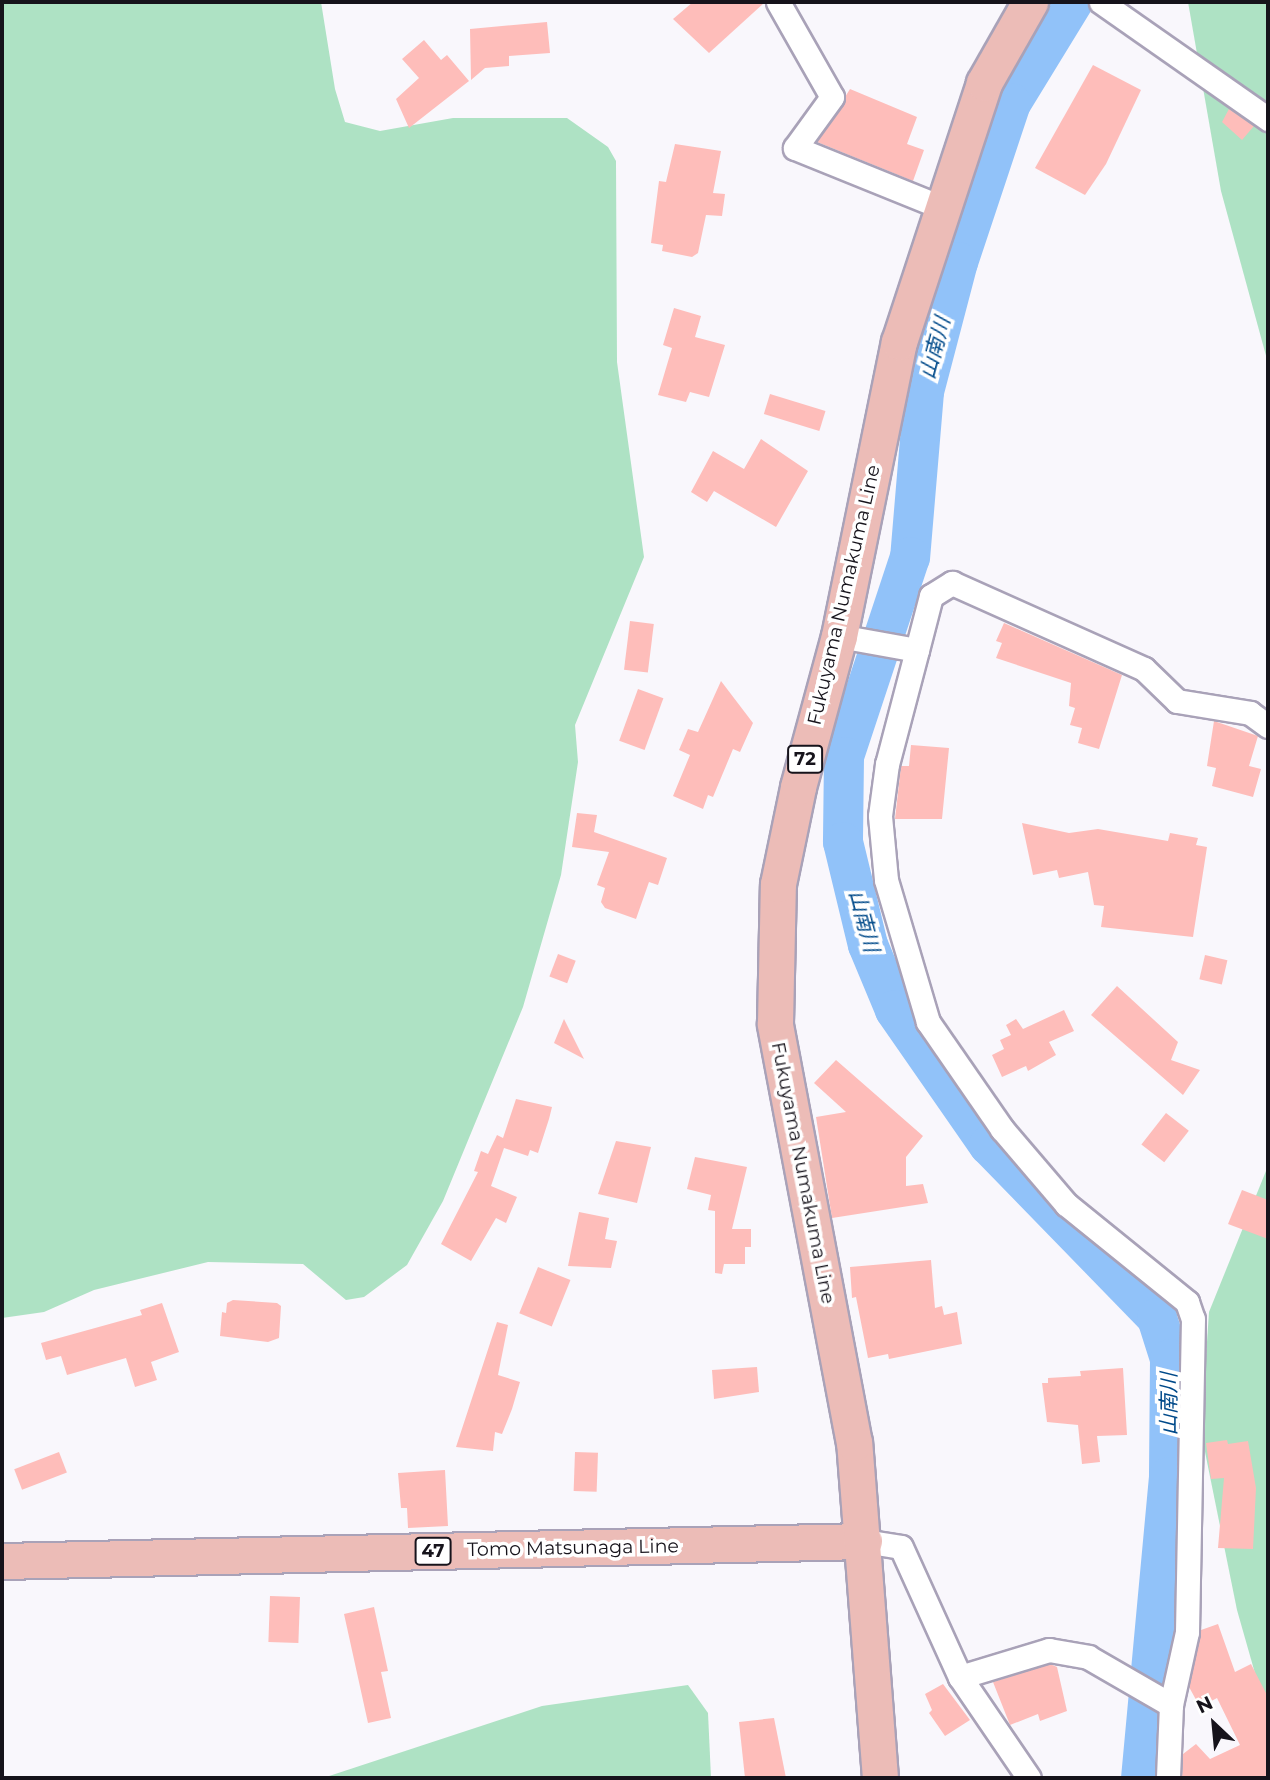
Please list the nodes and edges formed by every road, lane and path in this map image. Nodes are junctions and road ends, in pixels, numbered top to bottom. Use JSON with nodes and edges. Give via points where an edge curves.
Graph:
{"nodes":[{"id":1,"x":778,"y":2,"type":"edge"},
{"id":2,"x":1030,"y":2,"type":"edge"},
{"id":3,"x":1101,"y":2,"type":"edge"},
{"id":4,"x":1268,"y":119,"type":"edge"},
{"id":5,"x":941,"y":207,"type":"junction"},
{"id":6,"x":853,"y":638,"type":"junction"},
{"id":7,"x":914,"y":650,"type":"junction"},
{"id":8,"x":1268,"y":726,"type":"edge"},
{"id":9,"x":864,"y":1541,"type":"junction"},
{"id":10,"x":2,"y":1561,"type":"edge"},
{"id":11,"x":960,"y":1677,"type":"junction"},
{"id":12,"x":1166,"y":1701,"type":"junction"},
{"id":13,"x":880,"y":1778,"type":"edge"},
{"id":14,"x":1029,"y":1778,"type":"edge"},
{"id":15,"x":1168,"y":1778,"type":"edge"}],
"edges":[{"from":1,"to":5,"type":"street","via":[[831,97],[795,148]]},
{"from":2,"to":5,"type":"main road","name":"Fukuyama Numakuma Line","number":"72","via":[[984,83]]},
{"from":3,"to":4,"type":"street"},
{"from":5,"to":6,"type":"main road","name":"Fukuyama Numakuma Line","number":"72","via":[[899,342]]},
{"from":6,"to":7,"type":"street"},
{"from":6,"to":9,"type":"main road","name":"Fukuyama Numakuma Line","number":"72","via":[[798,786],[778,884],[775,1023],[854,1443]]},
{"from":7,"to":8,"type":"street","via":[[931,596],[952,583],[1144,669],[1177,701],[1250,713]]},
{"from":7,"to":12,"type":"street","via":[[887,764],[880,816],[886,880],[928,1022],[1002,1129],[1066,1203],[1186,1302],[1193,1319],[1186,1632]]},
{"from":9,"to":10,"type":"main road","name":"Tomo Matsunaga Line","number":"47"},
{"from":9,"to":11,"type":"street","via":[[901,1547]]},
{"from":9,"to":13,"type":"main road"},
{"from":11,"to":12,"type":"street","via":[[1049,1650],[1088,1657]]},
{"from":11,"to":14,"type":"street"},
{"from":12,"to":15,"type":"street"}]}
